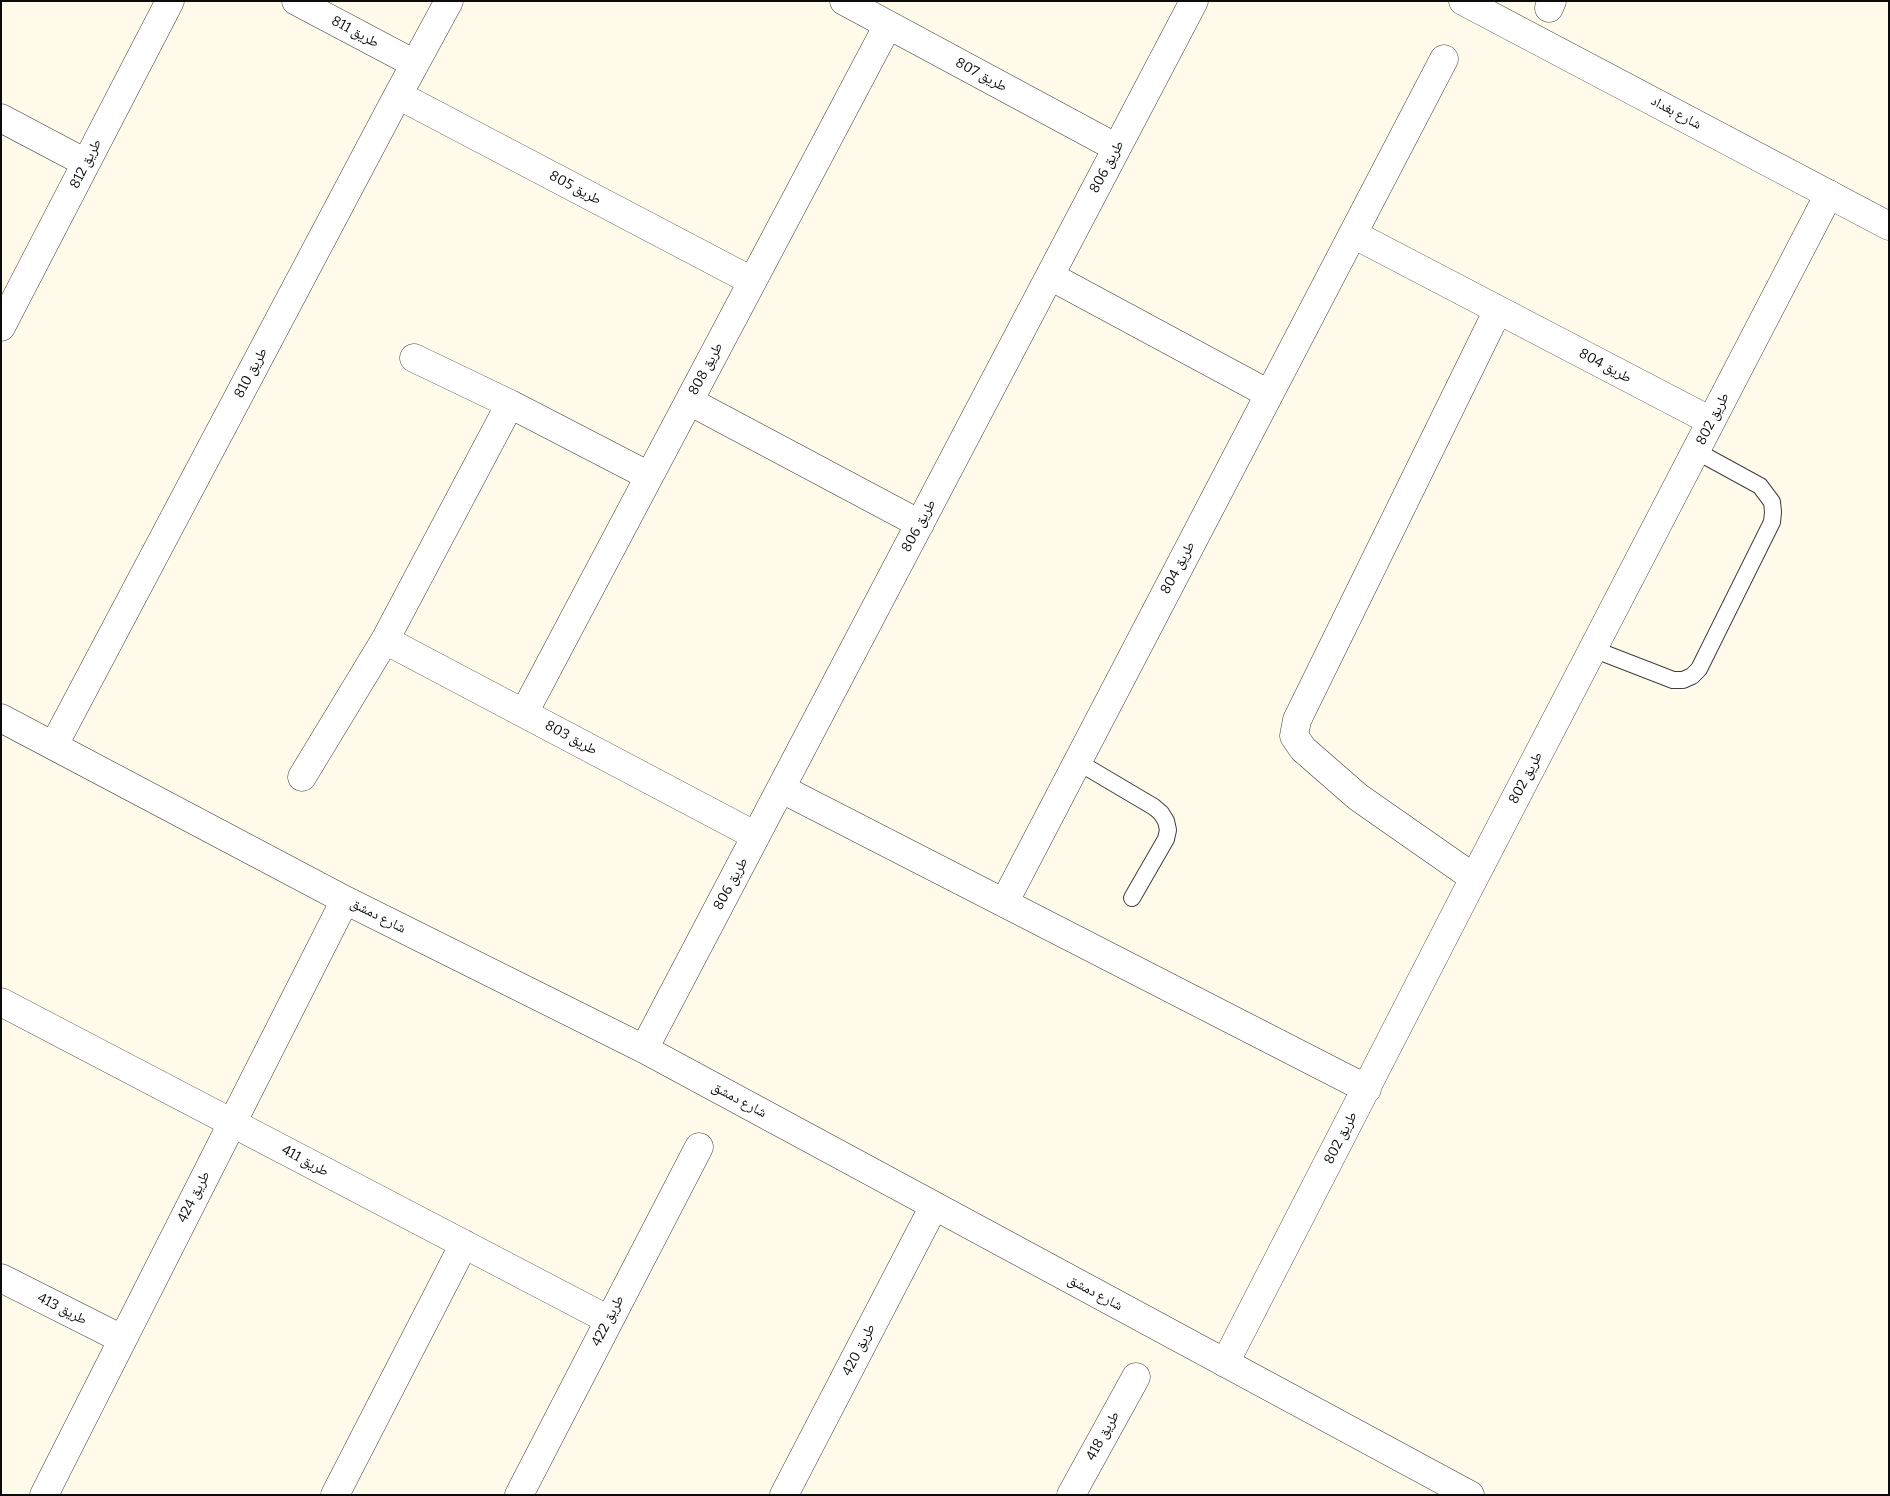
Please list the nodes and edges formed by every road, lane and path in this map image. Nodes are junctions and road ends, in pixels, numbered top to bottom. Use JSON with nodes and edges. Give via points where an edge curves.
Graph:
{"nodes":[{"id":1,"x":170,"y":1,"type":"edge"},
{"id":2,"x":296,"y":1,"type":"edge"},
{"id":3,"x":450,"y":1,"type":"edge"},
{"id":4,"x":844,"y":1,"type":"edge"},
{"id":5,"x":1194,"y":1,"type":"edge"},
{"id":6,"x":1463,"y":1,"type":"edge"},
{"id":7,"x":888,"y":25,"type":"junction"},
{"id":8,"x":1444,"y":59,"type":"dead end"},
{"id":9,"x":415,"y":64,"type":"junction"},
{"id":10,"x":398,"y":95,"type":"junction"},
{"id":11,"x":1,"y":118,"type":"edge"},
{"id":12,"x":1117,"y":148,"type":"junction"},
{"id":13,"x":86,"y":163,"type":"junction"},
{"id":14,"x":1829,"y":194,"type":"junction"},
{"id":15,"x":1888,"y":223,"type":"edge"},
{"id":16,"x":1353,"y":234,"type":"junction"},
{"id":17,"x":1050,"y":276,"type":"junction"},
{"id":18,"x":752,"y":281,"type":"junction"},
{"id":19,"x":1498,"y":310,"type":"junction"},
{"id":20,"x":1,"y":327,"type":"edge"},
{"id":21,"x":414,"y":358,"type":"dead end"},
{"id":22,"x":1269,"y":394,"type":"junction"},
{"id":23,"x":689,"y":401,"type":"junction"},
{"id":24,"x":510,"y":404,"type":"junction"},
{"id":25,"x":1711,"y":421,"type":"junction"},
{"id":26,"x":1696,"y":451,"type":"junction"},
{"id":27,"x":649,"y":476,"type":"junction"},
{"id":28,"x":920,"y":524,"type":"junction"},
{"id":29,"x":385,"y":640,"type":"junction"},
{"id":30,"x":1594,"y":649,"type":"junction"},
{"id":31,"x":524,"y":713,"type":"junction"},
{"id":32,"x":1,"y":718,"type":"edge"},
{"id":33,"x":54,"y":745,"type":"junction"},
{"id":34,"x":1078,"y":762,"type":"junction"},
{"id":35,"x":302,"y":776,"type":"dead end"},
{"id":36,"x":782,"y":789,"type":"junction"},
{"id":37,"x":756,"y":836,"type":"junction"},
{"id":38,"x":1474,"y":878,"type":"junction"},
{"id":39,"x":1132,"y":898,"type":"dead end"},
{"id":40,"x":345,"y":900,"type":"junction"},
{"id":41,"x":1004,"y":902,"type":"junction"},
{"id":42,"x":1,"y":1002,"type":"edge"},
{"id":43,"x":644,"y":1049,"type":"junction"},
{"id":44,"x":1366,"y":1089,"type":"junction"},
{"id":45,"x":232,"y":1122,"type":"junction"},
{"id":46,"x":699,"y":1147,"type":"dead end"},
{"id":47,"x":934,"y":1206,"type":"junction"},
{"id":48,"x":464,"y":1244,"type":"junction"},
{"id":49,"x":1,"y":1278,"type":"edge"},
{"id":50,"x":609,"y":1320,"type":"junction"},
{"id":51,"x":122,"y":1339,"type":"junction"},
{"id":52,"x":1224,"y":1363,"type":"junction"},
{"id":53,"x":1136,"y":1377,"type":"dead end"},
{"id":54,"x":44,"y":1495,"type":"edge"},
{"id":55,"x":335,"y":1495,"type":"edge"},
{"id":56,"x":519,"y":1495,"type":"edge"},
{"id":57,"x":784,"y":1495,"type":"edge"},
{"id":58,"x":1072,"y":1495,"type":"edge"},
{"id":59,"x":1470,"y":1495,"type":"edge"}],
"edges":[{"from":1,"to":13,"type":"street","name":"طريق 812"},
{"from":2,"to":9,"type":"street","name":"طريق 811"},
{"from":3,"to":9,"type":"street","name":"طريق 810"},
{"from":4,"to":7,"type":"street","name":"طريق 807"},
{"from":5,"to":12,"type":"street","name":"طريق 806"},
{"from":6,"to":14,"type":"street","name":"شارع بغداد"},
{"from":7,"to":12,"type":"street","name":"طريق 807"},
{"from":7,"to":18,"type":"street","name":"طريق 808"},
{"from":8,"to":16,"type":"street","name":"طريق 804"},
{"from":9,"to":10,"type":"street","name":"طريق 810"},
{"from":10,"to":18,"type":"street","name":"طريق 805"},
{"from":10,"to":33,"type":"street","name":"طريق 810"},
{"from":11,"to":13,"type":"street"},
{"from":12,"to":17,"type":"street","name":"طريق 806"},
{"from":13,"to":20,"type":"street","name":"طريق 812"},
{"from":14,"to":15,"type":"street","name":"شارع بغداد"},
{"from":14,"to":25,"type":"street","name":"طريق 802"},
{"from":16,"to":19,"type":"street","name":"طريق 804"},
{"from":16,"to":22,"type":"street","name":"طريق 804"},
{"from":17,"to":22,"type":"street"},
{"from":17,"to":28,"type":"street","name":"طريق 806"},
{"from":18,"to":23,"type":"street","name":"طريق 808"},
{"from":19,"to":25,"type":"street","name":"طريق 804"},
{"from":19,"to":38,"type":"street","via":[[1297,720],[1294,736],[1303,749],[1358,797]]},
{"from":21,"to":24,"type":"street"},
{"from":22,"to":34,"type":"street","name":"طريق 804"},
{"from":23,"to":27,"type":"street","name":"طريق 808"},
{"from":23,"to":28,"type":"street"},
{"from":24,"to":27,"type":"street"},
{"from":24,"to":29,"type":"street"},
{"from":25,"to":26,"type":"street","name":"طريق 802"},
{"from":26,"to":30,"type":"street","name":"طريق 802"},
{"from":26,"to":30,"type":"lane","via":[[1760,486],[1772,502],[1773,512],[1772,522],[1699,669],[1683,680],[1673,680]]},
{"from":27,"to":31,"type":"street","name":"طريق 808"},
{"from":28,"to":36,"type":"street","name":"طريق 806"},
{"from":29,"to":31,"type":"street","name":"طريق 803"},
{"from":29,"to":35,"type":"street"},
{"from":30,"to":38,"type":"street","name":"طريق 802"},
{"from":31,"to":37,"type":"street","name":"طريق 803"},
{"from":32,"to":33,"type":"street","name":"شارع دمشق"},
{"from":33,"to":40,"type":"street","name":"شارع دمشق"},
{"from":34,"to":39,"type":"lane","via":[[1154,807],[1166,821],[1166,839]]},
{"from":34,"to":41,"type":"street","name":"طريق 804"},
{"from":36,"to":37,"type":"street","name":"طريق 806"},
{"from":36,"to":41,"type":"street"},
{"from":37,"to":43,"type":"street","name":"طريق 806"},
{"from":38,"to":44,"type":"street","name":"طريق 802"},
{"from":40,"to":43,"type":"street","name":"شارع دمشق"},
{"from":40,"to":45,"type":"street","name":"طريق 424"},
{"from":41,"to":44,"type":"street"},
{"from":42,"to":45,"type":"street","name":"طريق 411"},
{"from":43,"to":47,"type":"street","name":"شارع دمشق"},
{"from":44,"to":52,"type":"street","name":"طريق 802"},
{"from":45,"to":48,"type":"street","name":"طريق 411"},
{"from":45,"to":51,"type":"street","name":"طريق 424"},
{"from":46,"to":50,"type":"street","name":"طريق 422"},
{"from":47,"to":52,"type":"street","name":"شارع دمشق"},
{"from":47,"to":57,"type":"street","name":"طريق 420"},
{"from":48,"to":50,"type":"street","name":"طريق 411"},
{"from":48,"to":55,"type":"street"},
{"from":49,"to":51,"type":"street","name":"طريق 413"},
{"from":50,"to":56,"type":"street","name":"طريق 422"},
{"from":51,"to":54,"type":"street","name":"طريق 424"},
{"from":52,"to":59,"type":"street","name":"شارع دمشق"},
{"from":53,"to":58,"type":"street","name":"طريق 418"}]}
